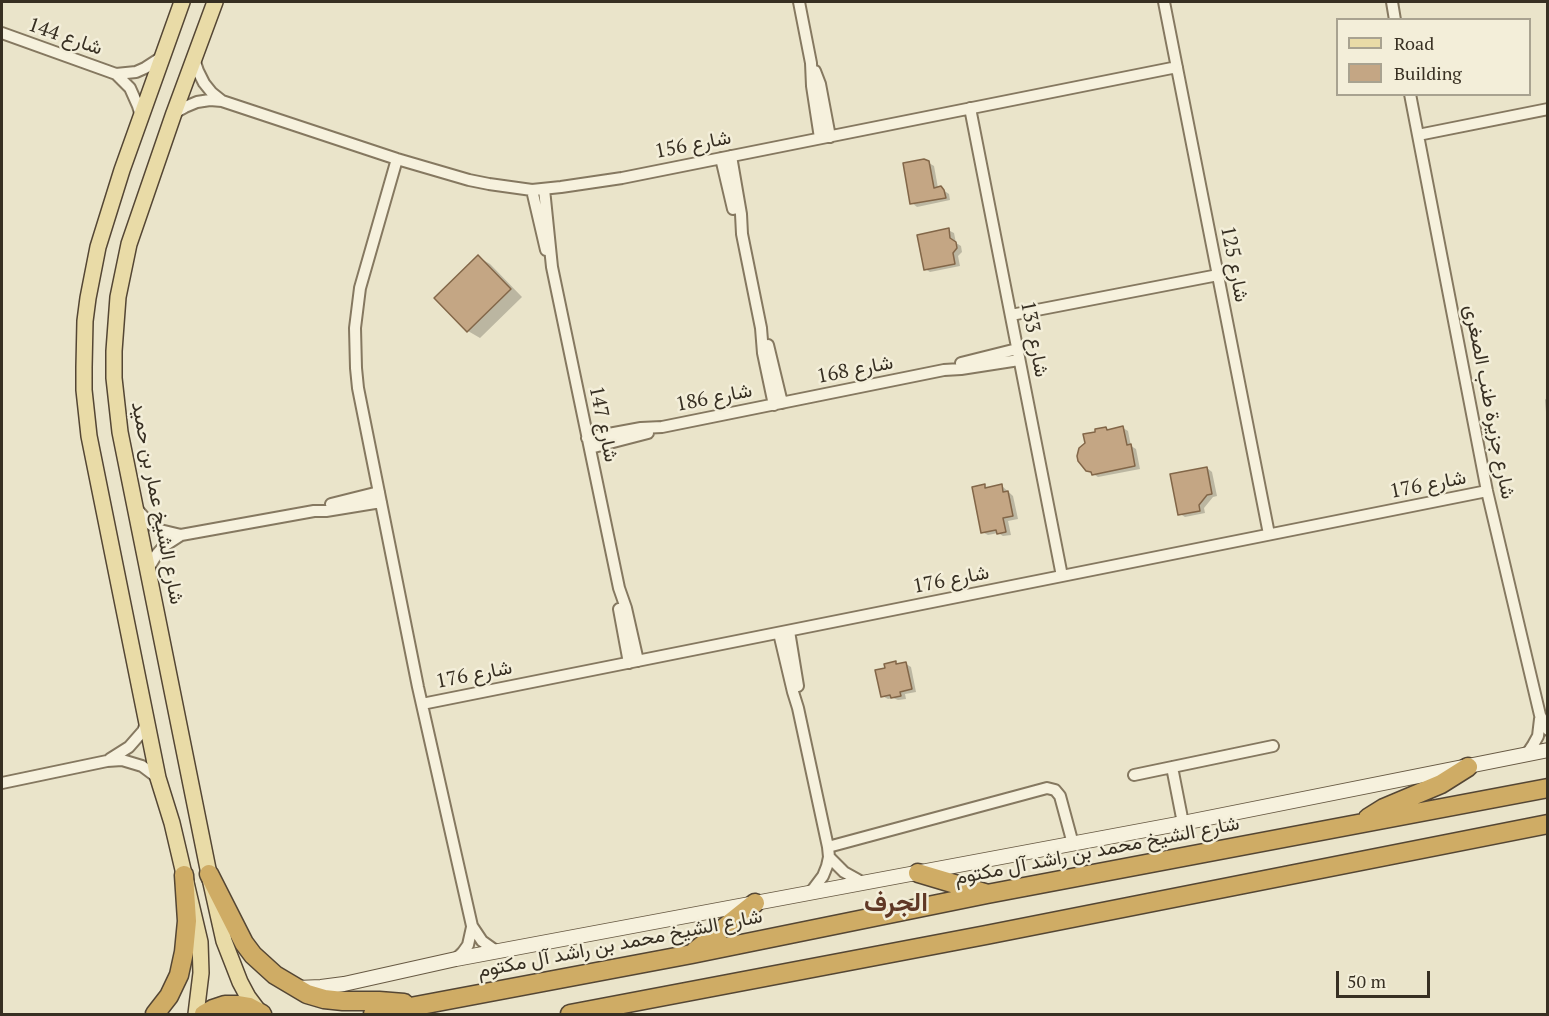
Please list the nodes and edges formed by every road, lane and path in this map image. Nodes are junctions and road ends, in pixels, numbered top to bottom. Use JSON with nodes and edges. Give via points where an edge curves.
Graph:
{"nodes":[{"id":1,"x":182,"y":2,"type":"edge"},
{"id":2,"x":215,"y":2,"type":"edge"},
{"id":3,"x":800,"y":2,"type":"edge"},
{"id":4,"x":1164,"y":2,"type":"edge"},
{"id":5,"x":1392,"y":2,"type":"edge"},
{"id":6,"x":1395,"y":18,"type":"edge"},
{"id":7,"x":2,"y":33,"type":"edge"},
{"id":8,"x":162,"y":57,"type":"junction"},
{"id":9,"x":194,"y":59,"type":"junction"},
{"id":10,"x":1177,"y":67,"type":"junction"},
{"id":11,"x":116,"y":74,"type":"junction"},
{"id":12,"x":1410,"y":96,"type":"edge"},
{"id":13,"x":222,"y":101,"type":"junction"},
{"id":14,"x":970,"y":108,"type":"junction"},
{"id":15,"x":1548,"y":109,"type":"edge"},
{"id":16,"x":174,"y":113,"type":"junction"},
{"id":17,"x":141,"y":116,"type":"junction"},
{"id":18,"x":1418,"y":135,"type":"junction"},
{"id":19,"x":825,"y":137,"type":"junction"},
{"id":20,"x":726,"y":157,"type":"junction"},
{"id":21,"x":397,"y":159,"type":"junction"},
{"id":22,"x":544,"y":189,"type":"junction"},
{"id":23,"x":532,"y":190,"type":"junction"},
{"id":24,"x":552,"y":267,"type":"junction"},
{"id":25,"x":1218,"y":275,"type":"junction"},
{"id":26,"x":1011,"y":315,"type":"junction"},
{"id":27,"x":1018,"y":354,"type":"junction"},
{"id":28,"x":778,"y":404,"type":"junction"},
{"id":29,"x":589,"y":443,"type":"junction"},
{"id":30,"x":1487,"y":491,"type":"junction"},
{"id":31,"x":380,"y":497,"type":"junction"},
{"id":32,"x":135,"y":507,"type":"junction"},
{"id":33,"x":1269,"y":534,"type":"junction"},
{"id":34,"x":182,"y":535,"type":"junction"},
{"id":35,"x":147,"y":571,"type":"junction"},
{"id":36,"x":1062,"y":576,"type":"junction"},
{"id":37,"x":784,"y":632,"type":"junction"},
{"id":38,"x":633,"y":662,"type":"junction"},
{"id":39,"x":422,"y":704,"type":"junction"},
{"id":40,"x":1540,"y":715,"type":"junction"},
{"id":41,"x":147,"y":721,"type":"junction"},
{"id":42,"x":1548,"y":730,"type":"edge"},
{"id":43,"x":1273,"y":746,"type":"dead end"},
{"id":44,"x":1548,"y":750,"type":"edge"},
{"id":45,"x":1527,"y":754,"type":"junction"},
{"id":46,"x":107,"y":761,"type":"junction"},
{"id":47,"x":1172,"y":767,"type":"junction"},
{"id":48,"x":1468,"y":767,"type":"junction"},
{"id":49,"x":1134,"y":775,"type":"dead end"},
{"id":50,"x":158,"y":778,"type":"junction"},
{"id":51,"x":2,"y":783,"type":"edge"},
{"id":52,"x":1548,"y":788,"type":"edge"},
{"id":53,"x":1183,"y":823,"type":"junction"},
{"id":54,"x":1548,"y":824,"type":"edge"},
{"id":55,"x":1358,"y":825,"type":"junction"},
{"id":56,"x":1073,"y":844,"type":"junction"},
{"id":57,"x":829,"y":852,"type":"junction"},
{"id":58,"x":918,"y":873,"type":"junction"},
{"id":59,"x":209,"y":874,"type":"junction"},
{"id":60,"x":184,"y":875,"type":"junction"},
{"id":61,"x":862,"y":882,"type":"junction"},
{"id":62,"x":811,"y":892,"type":"junction"},
{"id":63,"x":987,"y":894,"type":"junction"},
{"id":64,"x":755,"y":903,"type":"junction"},
{"id":65,"x":472,"y":926,"type":"junction"},
{"id":66,"x":496,"y":951,"type":"junction"},
{"id":67,"x":692,"y":954,"type":"junction"},
{"id":68,"x":456,"y":959,"type":"junction"},
{"id":69,"x":296,"y":988,"type":"junction"},
{"id":70,"x":417,"y":1007,"type":"junction"},
{"id":71,"x":155,"y":1014,"type":"edge"},
{"id":72,"x":196,"y":1014,"type":"edge"},
{"id":73,"x":204,"y":1014,"type":"edge"},
{"id":74,"x":261,"y":1014,"type":"edge"},
{"id":75,"x":373,"y":1014,"type":"edge"},
{"id":76,"x":570,"y":1014,"type":"edge"}],
"edges":[{"from":1,"to":8,"type":"main road"},
{"from":2,"to":9,"type":"main road","name":"شارع الشيخ عمار بن حميد"},
{"from":3,"to":19,"type":"street","via":[[812,86]]},
{"from":4,"to":10,"type":"street","name":"شارع 125"},
{"from":5,"to":6,"type":"street"},
{"from":7,"to":11,"type":"street","name":"شارع 144"},
{"from":8,"to":11,"type":"street","name":"شارع 144","via":[[136,72]]},
{"from":8,"to":17,"type":"main road"},
{"from":9,"to":13,"type":"street","name":"شارع 156","via":[[204,83]]},
{"from":9,"to":16,"type":"main road","name":"شارع الشيخ عمار بن حميد"},
{"from":10,"to":14,"type":"street","name":"شارع 156"},
{"from":10,"to":25,"type":"street","name":"شارع 125"},
{"from":11,"to":17,"type":"street","name":"شارع 144","via":[[130,88]]},
{"from":12,"to":18,"type":"street","name":"شارع جزيرة طنب الصغرى"},
{"from":13,"to":16,"type":"street","name":"شارع 156","via":[[197,102]]},
{"from":13,"to":21,"type":"street","name":"شارع 156"},
{"from":14,"to":19,"type":"street","name":"شارع 156"},
{"from":14,"to":26,"type":"street","name":"شارع 133"},
{"from":15,"to":18,"type":"street"},
{"from":16,"to":32,"type":"main road","name":"شارع الشيخ عمار بن حميد","via":[[129,244],[115,324],[116,405]]},
{"from":17,"to":41,"type":"main road","via":[[96,255],[85,321],[84,367],[89,436]]},
{"from":18,"to":30,"type":"street","name":"شارع جزيرة طنب الصغرى"},
{"from":19,"to":20,"type":"street","name":"شارع 156"},
{"from":20,"to":22,"type":"street","name":"شارع 156"},
{"from":20,"to":28,"type":"street","via":[[763,354]]},
{"from":21,"to":23,"type":"street","name":"شارع 156","via":[[479,182]]},
{"from":21,"to":31,"type":"street","via":[[360,288],[355,328],[358,388]]},
{"from":22,"to":23,"type":"street","name":"شارع 156"},
{"from":22,"to":24,"type":"street","name":"شارع 147"},
{"from":23,"to":24,"type":"street","name":"شارع 147"},
{"from":24,"to":29,"type":"street","name":"شارع 147"},
{"from":25,"to":26,"type":"street"},
{"from":25,"to":33,"type":"street","name":"شارع 125"},
{"from":26,"to":27,"type":"street","name":"شارع 133"},
{"from":27,"to":28,"type":"street","name":"شارع 168","via":[[962,369]]},
{"from":27,"to":36,"type":"street","name":"شارع 133"},
{"from":28,"to":29,"type":"street","name":"شارع 186","via":[[641,428]]},
{"from":29,"to":38,"type":"street","name":"شارع 147","via":[[621,619]]},
{"from":30,"to":33,"type":"street","name":"شارع 176"},
{"from":30,"to":40,"type":"street","name":"شارع جزيرة طنب الصغرى"},
{"from":31,"to":34,"type":"street","via":[[326,511]]},
{"from":31,"to":39,"type":"street"},
{"from":32,"to":34,"type":"street","via":[[160,530]]},
{"from":32,"to":35,"type":"main road","name":"شارع الشيخ عمار بن حميد"},
{"from":33,"to":36,"type":"street","name":"شارع 176"},
{"from":34,"to":35,"type":"street","via":[[157,554]]},
{"from":35,"to":59,"type":"main road","name":"شارع الشيخ عمار بن حميد"},
{"from":36,"to":37,"type":"street","name":"شارع 176"},
{"from":37,"to":38,"type":"street","name":"شارع 176"},
{"from":37,"to":57,"type":"street","via":[[793,692]]},
{"from":38,"to":39,"type":"street","name":"شارع 176"},
{"from":39,"to":65,"type":"street"},
{"from":40,"to":42,"type":"street","name":"شارع جزيرة طنب الصغرى"},
{"from":40,"to":45,"type":"street","name":"شارع جزيرة طنب الصغرى","via":[[1538,736]]},
{"from":41,"to":46,"type":"street","via":[[129,747]]},
{"from":41,"to":50,"type":"main road"},
{"from":43,"to":47,"type":"street"},
{"from":44,"to":45,"type":"street"},
{"from":45,"to":48,"type":"street"},
{"from":46,"to":50,"type":"street","via":[[132,762]]},
{"from":46,"to":51,"type":"street"},
{"from":47,"to":49,"type":"street"},
{"from":47,"to":53,"type":"street"},
{"from":48,"to":53,"type":"street"},
{"from":48,"to":55,"type":"highway"},
{"from":50,"to":60,"type":"main road"},
{"from":52,"to":55,"type":"highway","name":"شارع الشيخ محمد بن راشد آل مكتوم"},
{"from":53,"to":56,"type":"street"},
{"from":54,"to":76,"type":"highway"},
{"from":55,"to":63,"type":"highway","name":"شارع الشيخ محمد بن راشد آل مكتوم"},
{"from":56,"to":57,"type":"street","via":[[1060,796],[1047,788]]},
{"from":56,"to":58,"type":"street"},
{"from":57,"to":61,"type":"street","via":[[844,872]]},
{"from":57,"to":62,"type":"street","via":[[823,876]]},
{"from":58,"to":61,"type":"street"},
{"from":58,"to":63,"type":"highway"},
{"from":59,"to":69,"type":"highway","via":[[236,930],[253,955]]},
{"from":59,"to":74,"type":"main road","name":"شارع الشيخ عمار بن حميد","via":[[229,956],[244,990]]},
{"from":60,"to":71,"type":"highway","via":[[184,952],[170,996]]},
{"from":60,"to":72,"type":"main road","via":[[202,958]]},
{"from":61,"to":62,"type":"street"},
{"from":62,"to":64,"type":"street"},
{"from":63,"to":67,"type":"highway","name":"شارع الشيخ محمد بن راشد آل مكتوم"},
{"from":64,"to":66,"type":"street"},
{"from":64,"to":67,"type":"highway"},
{"from":65,"to":66,"type":"street","via":[[482,941]]},
{"from":65,"to":68,"type":"street","via":[[468,945]]},
{"from":66,"to":68,"type":"street"},
{"from":67,"to":70,"type":"highway","name":"شارع الشيخ محمد بن راشد آل مكتوم"},
{"from":68,"to":69,"type":"street","via":[[344,984]]},
{"from":69,"to":70,"type":"highway","via":[[324,999],[388,1001]]},
{"from":70,"to":75,"type":"highway","name":"شارع الشيخ محمد بن راشد آل مكتوم"},
{"from":73,"to":74,"type":"highway","via":[[225,1005],[237,1005]]}]}
